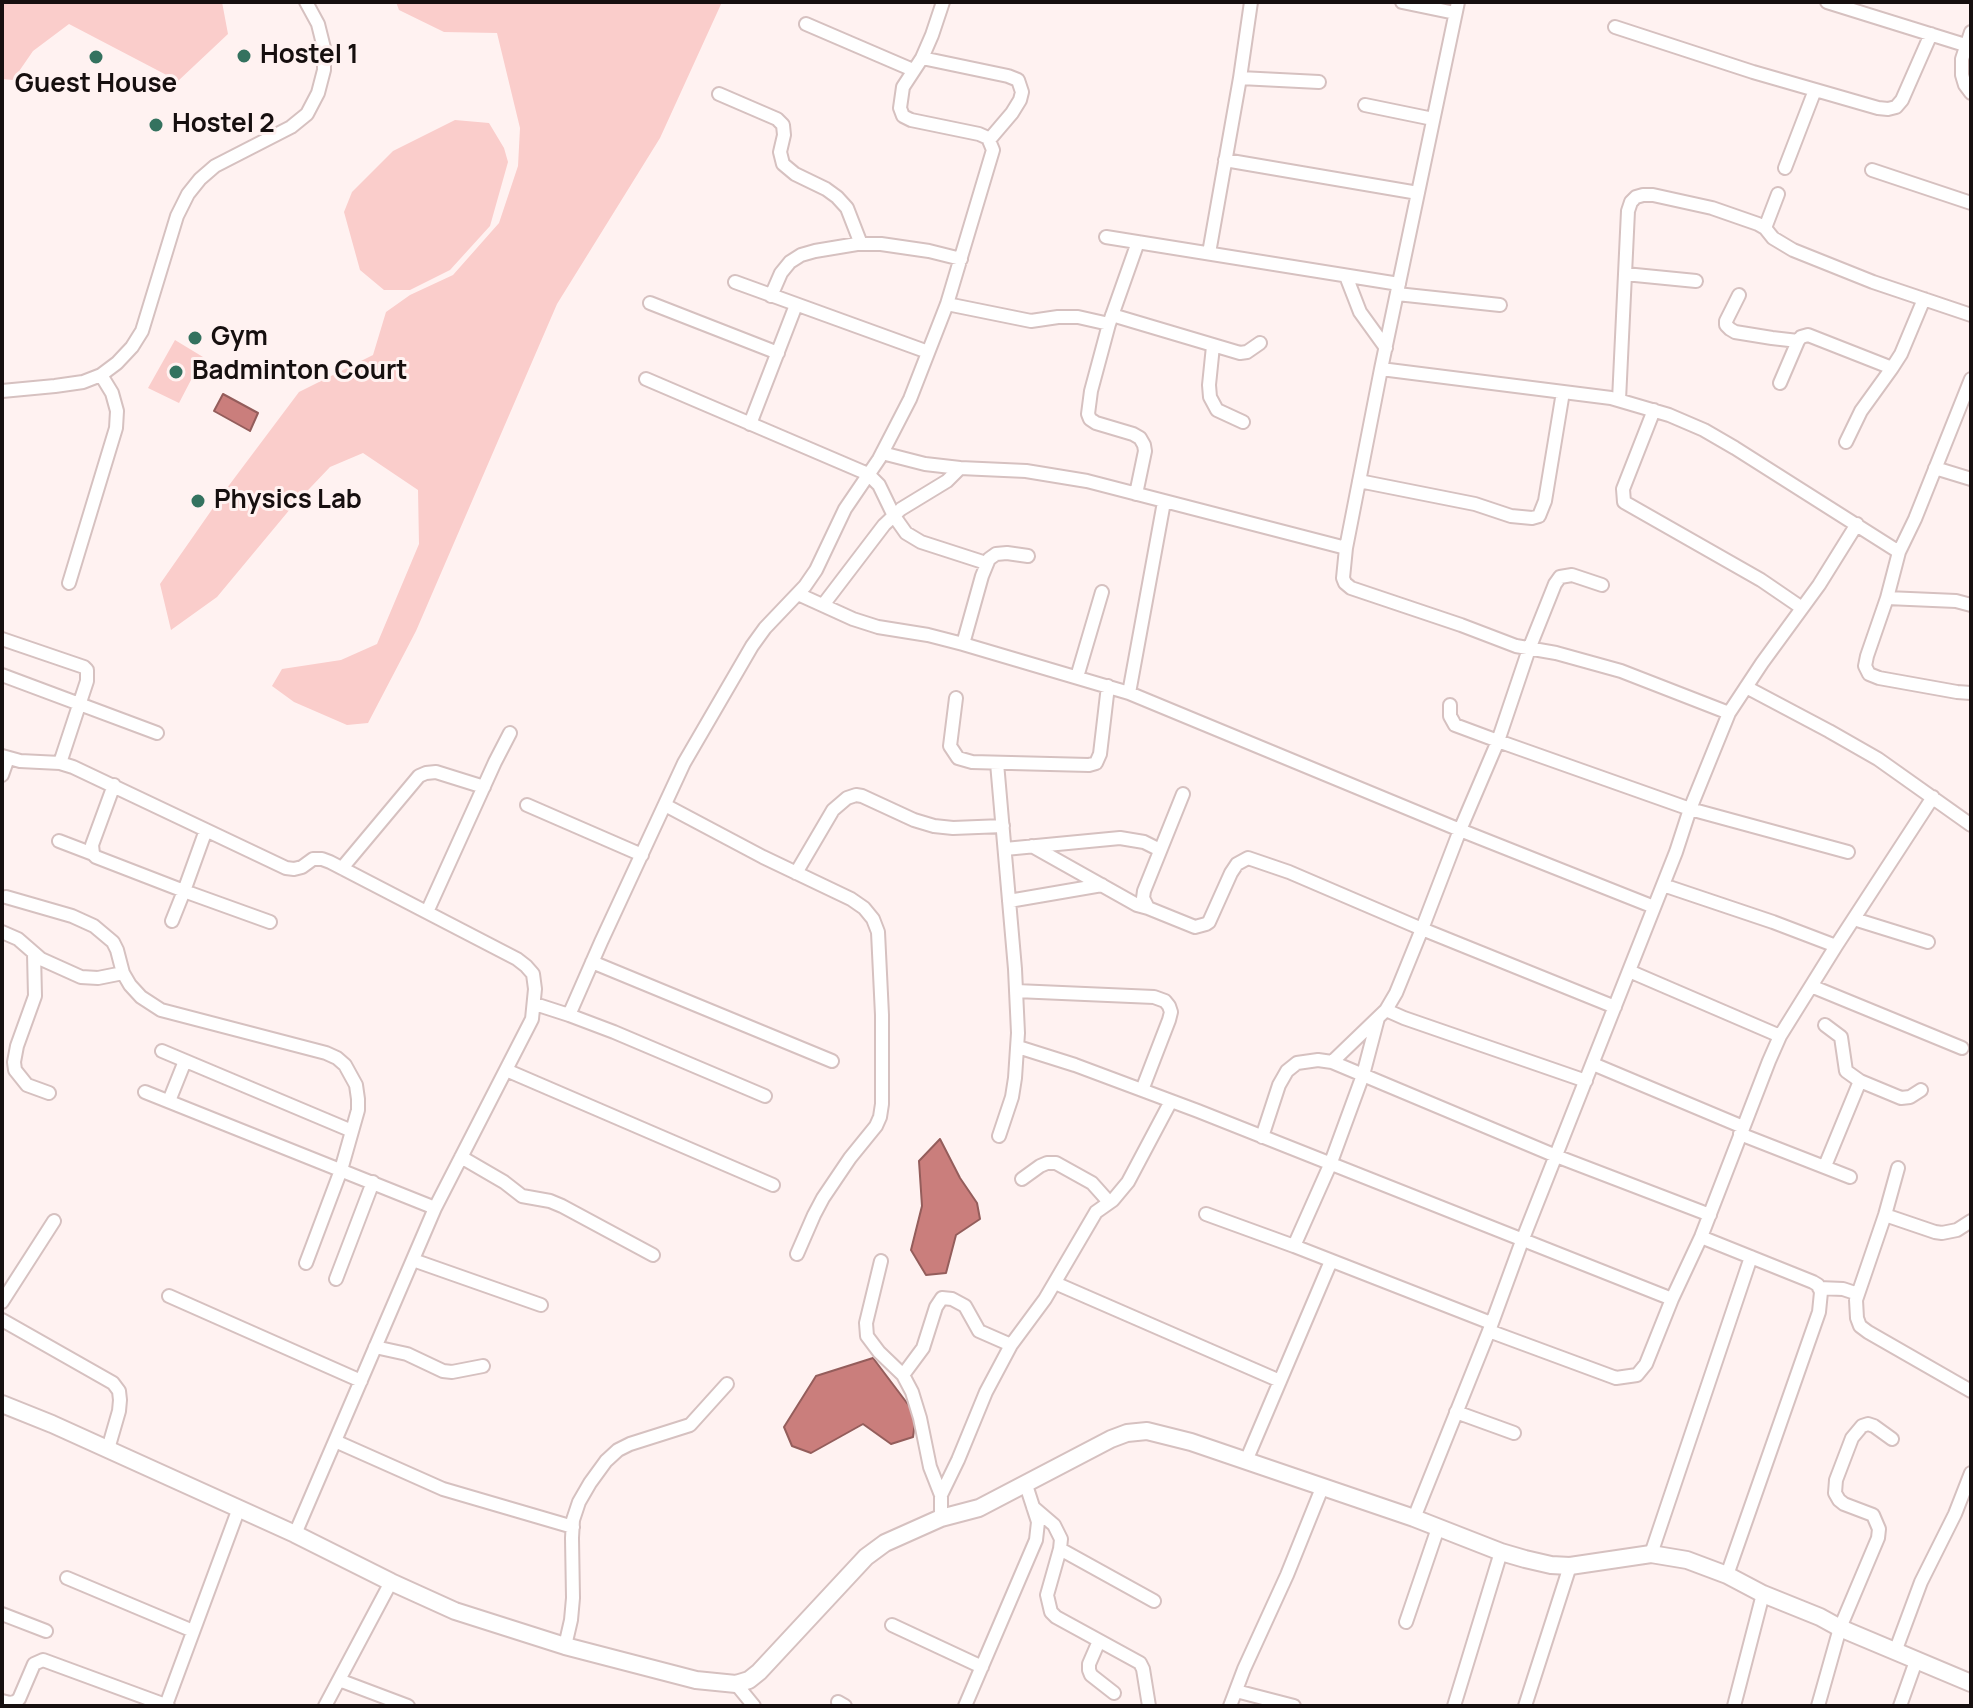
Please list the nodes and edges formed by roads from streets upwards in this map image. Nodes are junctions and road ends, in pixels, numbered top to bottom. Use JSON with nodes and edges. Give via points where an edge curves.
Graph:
{"nodes":[{"id":1,"x":306,"y":2,"type":"edge"},
{"id":2,"x":943,"y":2,"type":"edge"},
{"id":3,"x":1251,"y":2,"type":"edge"},
{"id":4,"x":1402,"y":2,"type":"edge"},
{"id":5,"x":1827,"y":2,"type":"edge"},
{"id":6,"x":1456,"y":7,"type":"edge"},
{"id":7,"x":806,"y":24,"type":"dead end"},
{"id":8,"x":1615,"y":27,"type":"dead end"},
{"id":9,"x":1971,"y":32,"type":"edge"},
{"id":10,"x":1931,"y":34,"type":"junction"},
{"id":11,"x":1965,"y":45,"type":"junction"},
{"id":12,"x":922,"y":58,"type":"junction"},
{"id":13,"x":913,"y":70,"type":"junction"},
{"id":14,"x":1240,"y":78,"type":"junction"},
{"id":15,"x":1319,"y":82,"type":"dead end"},
{"id":16,"x":1815,"y":90,"type":"junction"},
{"id":17,"x":1971,"y":93,"type":"edge"},
{"id":18,"x":719,"y":94,"type":"dead end"},
{"id":19,"x":1365,"y":105,"type":"dead end"},
{"id":20,"x":1433,"y":119,"type":"junction"},
{"id":21,"x":989,"y":140,"type":"junction"},
{"id":22,"x":1225,"y":160,"type":"junction"},
{"id":23,"x":1785,"y":168,"type":"dead end"},
{"id":24,"x":1872,"y":170,"type":"dead end"},
{"id":25,"x":1418,"y":193,"type":"junction"},
{"id":26,"x":1778,"y":194,"type":"dead end"},
{"id":27,"x":1971,"y":203,"type":"edge"},
{"id":28,"x":1765,"y":228,"type":"junction"},
{"id":29,"x":1106,"y":237,"type":"dead end"},
{"id":30,"x":1138,"y":242,"type":"junction"},
{"id":31,"x":861,"y":244,"type":"junction"},
{"id":32,"x":1209,"y":253,"type":"junction"},
{"id":33,"x":961,"y":259,"type":"junction"},
{"id":34,"x":1625,"y":274,"type":"junction"},
{"id":35,"x":1346,"y":276,"type":"junction"},
{"id":36,"x":1696,"y":281,"type":"dead end"},
{"id":37,"x":735,"y":282,"type":"dead end"},
{"id":38,"x":1398,"y":289,"type":"junction"},
{"id":39,"x":1739,"y":295,"type":"dead end"},
{"id":40,"x":771,"y":296,"type":"junction"},
{"id":41,"x":1924,"y":299,"type":"junction"},
{"id":42,"x":650,"y":303,"type":"dead end"},
{"id":43,"x":947,"y":304,"type":"junction"},
{"id":44,"x":796,"y":305,"type":"junction"},
{"id":45,"x":1500,"y":305,"type":"dead end"},
{"id":46,"x":1971,"y":315,"type":"edge"},
{"id":47,"x":1110,"y":319,"type":"junction"},
{"id":48,"x":1798,"y":341,"type":"junction"},
{"id":49,"x":1260,"y":343,"type":"dead end"},
{"id":50,"x":1213,"y":346,"type":"junction"},
{"id":51,"x":1386,"y":348,"type":"junction"},
{"id":52,"x":928,"y":352,"type":"junction"},
{"id":53,"x":778,"y":353,"type":"junction"},
{"id":54,"x":1892,"y":368,"type":"junction"},
{"id":55,"x":1381,"y":369,"type":"junction"},
{"id":56,"x":101,"y":375,"type":"junction"},
{"id":57,"x":646,"y":379,"type":"dead end"},
{"id":58,"x":1971,"y":379,"type":"edge"},
{"id":59,"x":1780,"y":383,"type":"dead end"},
{"id":60,"x":2,"y":391,"type":"edge"},
{"id":61,"x":1563,"y":392,"type":"junction"},
{"id":62,"x":1609,"y":398,"type":"junction"},
{"id":63,"x":1967,"y":398,"type":"edge"},
{"id":64,"x":1654,"y":410,"type":"junction"},
{"id":65,"x":1243,"y":422,"type":"dead end"},
{"id":66,"x":750,"y":424,"type":"junction"},
{"id":67,"x":1846,"y":442,"type":"dead end"},
{"id":68,"x":882,"y":453,"type":"junction"},
{"id":69,"x":960,"y":468,"type":"junction"},
{"id":70,"x":1935,"y":468,"type":"junction"},
{"id":71,"x":868,"y":474,"type":"junction"},
{"id":72,"x":1971,"y":479,"type":"edge"},
{"id":73,"x":1359,"y":481,"type":"junction"},
{"id":74,"x":1136,"y":494,"type":"junction"},
{"id":75,"x":1164,"y":502,"type":"junction"},
{"id":76,"x":894,"y":516,"type":"junction"},
{"id":77,"x":1857,"y":524,"type":"junction"},
{"id":78,"x":1346,"y":548,"type":"junction"},
{"id":79,"x":1899,"y":552,"type":"junction"},
{"id":80,"x":1028,"y":556,"type":"dead end"},
{"id":81,"x":986,"y":563,"type":"junction"},
{"id":82,"x":69,"y":583,"type":"dead end"},
{"id":83,"x":1602,"y":585,"type":"dead end"},
{"id":84,"x":1102,"y":592,"type":"dead end"},
{"id":85,"x":798,"y":594,"type":"junction"},
{"id":86,"x":1887,"y":598,"type":"junction"},
{"id":87,"x":823,"y":605,"type":"junction"},
{"id":88,"x":1971,"y":605,"type":"edge"},
{"id":89,"x":1802,"y":608,"type":"junction"},
{"id":90,"x":2,"y":639,"type":"edge"},
{"id":91,"x":963,"y":644,"type":"junction"},
{"id":92,"x":1529,"y":649,"type":"junction"},
{"id":93,"x":2,"y":675,"type":"edge"},
{"id":94,"x":1077,"y":677,"type":"junction"},
{"id":95,"x":1108,"y":686,"type":"junction"},
{"id":96,"x":1746,"y":687,"type":"junction"},
{"id":97,"x":1129,"y":693,"type":"junction"},
{"id":98,"x":1971,"y":693,"type":"edge"},
{"id":99,"x":956,"y":698,"type":"dead end"},
{"id":100,"x":79,"y":703,"type":"junction"},
{"id":101,"x":1450,"y":705,"type":"dead end"},
{"id":102,"x":1729,"y":713,"type":"junction"},
{"id":103,"x":157,"y":733,"type":"dead end"},
{"id":104,"x":510,"y":733,"type":"dead end"},
{"id":105,"x":1498,"y":741,"type":"junction"},
{"id":106,"x":5,"y":757,"type":"edge"},
{"id":107,"x":60,"y":763,"type":"junction"},
{"id":108,"x":997,"y":763,"type":"junction"},
{"id":109,"x":2,"y":775,"type":"edge"},
{"id":110,"x":114,"y":785,"type":"junction"},
{"id":111,"x":484,"y":787,"type":"junction"},
{"id":112,"x":1183,"y":794,"type":"dead end"},
{"id":113,"x":1933,"y":797,"type":"junction"},
{"id":114,"x":527,"y":805,"type":"dead end"},
{"id":115,"x":665,"y":805,"type":"junction"},
{"id":116,"x":1690,"y":809,"type":"junction"},
{"id":117,"x":1971,"y":825,"type":"edge"},
{"id":118,"x":1003,"y":826,"type":"junction"},
{"id":119,"x":206,"y":830,"type":"junction"},
{"id":120,"x":1460,"y":830,"type":"junction"},
{"id":121,"x":59,"y":841,"type":"dead end"},
{"id":122,"x":1032,"y":846,"type":"junction"},
{"id":123,"x":1005,"y":849,"type":"junction"},
{"id":124,"x":1160,"y":850,"type":"junction"},
{"id":125,"x":1848,"y":852,"type":"dead end"},
{"id":126,"x":93,"y":854,"type":"junction"},
{"id":127,"x":642,"y":855,"type":"junction"},
{"id":128,"x":342,"y":868,"type":"junction"},
{"id":129,"x":796,"y":873,"type":"junction"},
{"id":130,"x":1102,"y":885,"type":"junction"},
{"id":131,"x":1663,"y":885,"type":"junction"},
{"id":132,"x":184,"y":891,"type":"junction"},
{"id":133,"x":6,"y":897,"type":"dead end"},
{"id":134,"x":1009,"y":901,"type":"junction"},
{"id":135,"x":1654,"y":907,"type":"junction"},
{"id":136,"x":1148,"y":908,"type":"junction"},
{"id":137,"x":427,"y":912,"type":"junction"},
{"id":138,"x":1854,"y":919,"type":"junction"},
{"id":139,"x":172,"y":921,"type":"dead end"},
{"id":140,"x":270,"y":922,"type":"dead end"},
{"id":141,"x":1422,"y":929,"type":"junction"},
{"id":142,"x":2,"y":932,"type":"edge"},
{"id":143,"x":1928,"y":942,"type":"dead end"},
{"id":144,"x":1836,"y":946,"type":"junction"},
{"id":145,"x":34,"y":954,"type":"junction"},
{"id":146,"x":592,"y":962,"type":"junction"},
{"id":147,"x":1629,"y":971,"type":"junction"},
{"id":148,"x":123,"y":973,"type":"junction"},
{"id":149,"x":1811,"y":986,"type":"junction"},
{"id":150,"x":1016,"y":991,"type":"junction"},
{"id":151,"x":535,"y":1004,"type":"junction"},
{"id":152,"x":1615,"y":1007,"type":"junction"},
{"id":153,"x":1382,"y":1014,"type":"junction"},
{"id":154,"x":569,"y":1015,"type":"junction"},
{"id":155,"x":1825,"y":1025,"type":"dead end"},
{"id":156,"x":1780,"y":1036,"type":"junction"},
{"id":157,"x":1018,"y":1047,"type":"junction"},
{"id":158,"x":1962,"y":1048,"type":"dead end"},
{"id":159,"x":162,"y":1051,"type":"dead end"},
{"id":160,"x":185,"y":1061,"type":"junction"},
{"id":161,"x":832,"y":1061,"type":"dead end"},
{"id":162,"x":1332,"y":1062,"type":"junction"},
{"id":163,"x":1593,"y":1064,"type":"junction"},
{"id":164,"x":506,"y":1070,"type":"junction"},
{"id":165,"x":1363,"y":1075,"type":"junction"},
{"id":166,"x":1586,"y":1081,"type":"junction"},
{"id":167,"x":1860,"y":1081,"type":"junction"},
{"id":168,"x":1142,"y":1090,"type":"junction"},
{"id":169,"x":1921,"y":1090,"type":"dead end"},
{"id":170,"x":145,"y":1092,"type":"dead end"},
{"id":171,"x":49,"y":1093,"type":"dead end"},
{"id":172,"x":765,"y":1096,"type":"dead end"},
{"id":173,"x":169,"y":1101,"type":"junction"},
{"id":174,"x":1171,"y":1101,"type":"junction"},
{"id":175,"x":352,"y":1131,"type":"junction"},
{"id":176,"x":1742,"y":1131,"type":"junction"},
{"id":177,"x":999,"y":1136,"type":"dead end"},
{"id":178,"x":1262,"y":1137,"type":"junction"},
{"id":179,"x":1556,"y":1156,"type":"junction"},
{"id":180,"x":461,"y":1157,"type":"junction"},
{"id":181,"x":1330,"y":1165,"type":"junction"},
{"id":182,"x":1825,"y":1166,"type":"junction"},
{"id":183,"x":1898,"y":1168,"type":"dead end"},
{"id":184,"x":341,"y":1170,"type":"junction"},
{"id":185,"x":1850,"y":1177,"type":"dead end"},
{"id":186,"x":1022,"y":1179,"type":"dead end"},
{"id":187,"x":373,"y":1182,"type":"junction"},
{"id":188,"x":773,"y":1185,"type":"dead end"},
{"id":189,"x":1109,"y":1202,"type":"junction"},
{"id":190,"x":435,"y":1208,"type":"junction"},
{"id":191,"x":1206,"y":1214,"type":"dead end"},
{"id":192,"x":1710,"y":1215,"type":"junction"},
{"id":193,"x":1885,"y":1215,"type":"junction"},
{"id":194,"x":54,"y":1221,"type":"dead end"},
{"id":195,"x":1971,"y":1221,"type":"edge"},
{"id":196,"x":1701,"y":1237,"type":"junction"},
{"id":197,"x":1522,"y":1241,"type":"junction"},
{"id":198,"x":1294,"y":1246,"type":"junction"},
{"id":199,"x":797,"y":1254,"type":"dead end"},
{"id":200,"x":653,"y":1255,"type":"dead end"},
{"id":201,"x":1751,"y":1257,"type":"junction"},
{"id":202,"x":413,"y":1260,"type":"junction"},
{"id":203,"x":881,"y":1261,"type":"dead end"},
{"id":204,"x":1331,"y":1261,"type":"junction"},
{"id":205,"x":306,"y":1263,"type":"dead end"},
{"id":206,"x":336,"y":1279,"type":"dead end"},
{"id":207,"x":1055,"y":1283,"type":"junction"},
{"id":208,"x":1819,"y":1288,"type":"junction"},
{"id":209,"x":1858,"y":1294,"type":"junction"},
{"id":210,"x":169,"y":1296,"type":"dead end"},
{"id":211,"x":1672,"y":1299,"type":"junction"},
{"id":212,"x":2,"y":1302,"type":"edge"},
{"id":213,"x":541,"y":1305,"type":"dead end"},
{"id":214,"x":2,"y":1320,"type":"edge"},
{"id":215,"x":1490,"y":1327,"type":"junction"},
{"id":216,"x":1011,"y":1345,"type":"junction"},
{"id":217,"x":375,"y":1347,"type":"junction"},
{"id":218,"x":483,"y":1366,"type":"dead end"},
{"id":219,"x":903,"y":1375,"type":"junction"},
{"id":220,"x":361,"y":1381,"type":"junction"},
{"id":221,"x":1280,"y":1381,"type":"junction"},
{"id":222,"x":727,"y":1384,"type":"dead end"},
{"id":223,"x":1971,"y":1391,"type":"edge"},
{"id":224,"x":2,"y":1404,"type":"edge"},
{"id":225,"x":1456,"y":1412,"type":"junction"},
{"id":226,"x":1514,"y":1433,"type":"dead end"},
{"id":227,"x":1892,"y":1439,"type":"dead end"},
{"id":228,"x":335,"y":1441,"type":"junction"},
{"id":229,"x":108,"y":1449,"type":"junction"},
{"id":230,"x":1246,"y":1461,"type":"junction"},
{"id":231,"x":1971,"y":1473,"type":"edge"},
{"id":232,"x":1026,"y":1485,"type":"junction"},
{"id":233,"x":1322,"y":1488,"type":"junction"},
{"id":234,"x":941,"y":1495,"type":"junction"},
{"id":235,"x":1033,"y":1507,"type":"junction"},
{"id":236,"x":239,"y":1508,"type":"junction"},
{"id":237,"x":941,"y":1518,"type":"junction"},
{"id":238,"x":1414,"y":1518,"type":"junction"},
{"id":239,"x":573,"y":1527,"type":"junction"},
{"id":240,"x":1438,"y":1528,"type":"junction"},
{"id":241,"x":295,"y":1534,"type":"junction"},
{"id":242,"x":1060,"y":1549,"type":"junction"},
{"id":243,"x":1501,"y":1552,"type":"junction"},
{"id":244,"x":1651,"y":1554,"type":"junction"},
{"id":245,"x":1570,"y":1566,"type":"junction"},
{"id":246,"x":1727,"y":1575,"type":"junction"},
{"id":247,"x":67,"y":1578,"type":"dead end"},
{"id":248,"x":391,"y":1582,"type":"junction"},
{"id":249,"x":1763,"y":1594,"type":"junction"},
{"id":250,"x":1154,"y":1601,"type":"dead end"},
{"id":251,"x":2,"y":1614,"type":"edge"},
{"id":252,"x":1406,"y":1622,"type":"dead end"},
{"id":253,"x":892,"y":1625,"type":"dead end"},
{"id":254,"x":1840,"y":1628,"type":"junction"},
{"id":255,"x":46,"y":1631,"type":"dead end"},
{"id":256,"x":193,"y":1631,"type":"junction"},
{"id":257,"x":1099,"y":1641,"type":"junction"},
{"id":258,"x":565,"y":1646,"type":"junction"},
{"id":259,"x":1895,"y":1652,"type":"junction"},
{"id":260,"x":1916,"y":1661,"type":"junction"},
{"id":261,"x":982,"y":1667,"type":"junction"},
{"id":262,"x":339,"y":1680,"type":"junction"},
{"id":263,"x":1971,"y":1683,"type":"edge"},
{"id":264,"x":736,"y":1684,"type":"junction"},
{"id":265,"x":1236,"y":1691,"type":"junction"},
{"id":266,"x":1114,"y":1693,"type":"dead end"},
{"id":267,"x":2,"y":1701,"type":"edge"},
{"id":268,"x":167,"y":1706,"type":"edge"},
{"id":269,"x":325,"y":1706,"type":"edge"},
{"id":270,"x":408,"y":1706,"type":"edge"},
{"id":271,"x":754,"y":1706,"type":"edge"},
{"id":272,"x":965,"y":1706,"type":"edge"},
{"id":273,"x":1149,"y":1706,"type":"edge"},
{"id":274,"x":1230,"y":1706,"type":"edge"},
{"id":275,"x":1294,"y":1706,"type":"edge"},
{"id":276,"x":1454,"y":1706,"type":"edge"},
{"id":277,"x":1525,"y":1706,"type":"edge"},
{"id":278,"x":1734,"y":1706,"type":"edge"},
{"id":279,"x":1818,"y":1706,"type":"edge"},
{"id":280,"x":1900,"y":1706,"type":"edge"}],
"edges":[{"from":1,"to":56,"type":"street","via":[[324,48],[324,70],[307,114],[215,166],[188,194],[142,331]]},
{"from":2,"to":12,"type":"street"},
{"from":3,"to":14,"type":"street"},
{"from":4,"to":6,"type":"street"},
{"from":5,"to":10,"type":"street"},
{"from":6,"to":20,"type":"street"},
{"from":7,"to":13,"type":"street"},
{"from":8,"to":16,"type":"street"},
{"from":9,"to":11,"type":"street"},
{"from":10,"to":11,"type":"street"},
{"from":10,"to":16,"type":"street","via":[[1896,107],[1878,108]]},
{"from":11,"to":17,"type":"street","via":[[1962,75]]},
{"from":12,"to":13,"type":"street"},
{"from":12,"to":21,"type":"street","via":[[1018,80],[1020,100]]},
{"from":13,"to":21,"type":"street","via":[[900,99],[903,116]]},
{"from":14,"to":15,"type":"street"},
{"from":14,"to":22,"type":"street"},
{"from":16,"to":23,"type":"street"},
{"from":18,"to":31,"type":"street","via":[[783,125],[783,164],[837,197]]},
{"from":19,"to":20,"type":"street"},
{"from":20,"to":25,"type":"street"},
{"from":21,"to":33,"type":"street","via":[[992,156]]},
{"from":22,"to":25,"type":"street"},
{"from":22,"to":32,"type":"street"},
{"from":24,"to":27,"type":"street"},
{"from":25,"to":38,"type":"street"},
{"from":26,"to":28,"type":"street"},
{"from":28,"to":34,"type":"street","via":[[1712,208],[1653,195],[1636,197],[1628,211]]},
{"from":28,"to":41,"type":"street","via":[[1793,250]]},
{"from":29,"to":30,"type":"street"},
{"from":30,"to":32,"type":"street"},
{"from":30,"to":47,"type":"street"},
{"from":31,"to":33,"type":"street"},
{"from":31,"to":40,"type":"street","via":[[801,255],[781,273]]},
{"from":32,"to":35,"type":"street"},
{"from":33,"to":43,"type":"street"},
{"from":34,"to":36,"type":"street"},
{"from":34,"to":62,"type":"street"},
{"from":35,"to":38,"type":"street"},
{"from":35,"to":51,"type":"street","via":[[1360,312]]},
{"from":37,"to":40,"type":"street"},
{"from":38,"to":45,"type":"street"},
{"from":38,"to":51,"type":"street"},
{"from":39,"to":48,"type":"street","via":[[1726,321],[1730,329]]},
{"from":40,"to":44,"type":"street"},
{"from":41,"to":46,"type":"street"},
{"from":41,"to":54,"type":"street"},
{"from":42,"to":53,"type":"street"},
{"from":43,"to":47,"type":"street","via":[[1031,321]]},
{"from":43,"to":52,"type":"street"},
{"from":44,"to":52,"type":"street"},
{"from":44,"to":53,"type":"street"},
{"from":47,"to":50,"type":"street"},
{"from":47,"to":74,"type":"street","via":[[1088,414],[1096,423],[1140,438],[1145,451]]},
{"from":48,"to":54,"type":"street","via":[[1812,335]]},
{"from":48,"to":59,"type":"street"},
{"from":49,"to":50,"type":"street","via":[[1240,353]]},
{"from":50,"to":65,"type":"street","via":[[1210,397],[1217,410]]},
{"from":51,"to":55,"type":"street"},
{"from":52,"to":68,"type":"street"},
{"from":53,"to":66,"type":"street"},
{"from":54,"to":67,"type":"street"},
{"from":55,"to":61,"type":"street"},
{"from":55,"to":73,"type":"street"},
{"from":56,"to":60,"type":"street","via":[[83,382]]},
{"from":56,"to":82,"type":"street","via":[[112,393],[116,428]]},
{"from":57,"to":66,"type":"street"},
{"from":58,"to":63,"type":"street"},
{"from":61,"to":62,"type":"street"},
{"from":61,"to":73,"type":"street","via":[[1539,516],[1511,516]]},
{"from":62,"to":64,"type":"street"},
{"from":63,"to":70,"type":"street"},
{"from":64,"to":77,"type":"street","via":[[1704,430]]},
{"from":64,"to":89,"type":"street","via":[[1623,489],[1624,502]]},
{"from":66,"to":71,"type":"street"},
{"from":68,"to":69,"type":"street"},
{"from":68,"to":71,"type":"street"},
{"from":69,"to":74,"type":"street","via":[[1026,471]]},
{"from":69,"to":76,"type":"street"},
{"from":70,"to":72,"type":"street"},
{"from":70,"to":79,"type":"street"},
{"from":71,"to":76,"type":"street"},
{"from":71,"to":85,"type":"street"},
{"from":73,"to":78,"type":"street"},
{"from":74,"to":75,"type":"street"},
{"from":75,"to":78,"type":"street"},
{"from":75,"to":97,"type":"street"},
{"from":76,"to":81,"type":"street","via":[[921,542]]},
{"from":76,"to":87,"type":"street"},
{"from":77,"to":79,"type":"street"},
{"from":77,"to":89,"type":"street"},
{"from":78,"to":92,"type":"street","via":[[1343,578],[1351,588]]},
{"from":79,"to":86,"type":"street"},
{"from":80,"to":81,"type":"street","via":[[996,554]]},
{"from":81,"to":91,"type":"street"},
{"from":83,"to":92,"type":"street","via":[[1572,575],[1560,577]]},
{"from":84,"to":94,"type":"street"},
{"from":85,"to":87,"type":"street"},
{"from":85,"to":115,"type":"street","via":[[752,646]]},
{"from":86,"to":88,"type":"street"},
{"from":86,"to":98,"type":"street","via":[[1867,656],[1869,674]]},
{"from":87,"to":91,"type":"street","via":[[878,627]]},
{"from":89,"to":96,"type":"street"},
{"from":90,"to":100,"type":"street","via":[[84,667],[88,675]]},
{"from":91,"to":94,"type":"street"},
{"from":92,"to":102,"type":"street","via":[[1621,671]]},
{"from":92,"to":105,"type":"street"},
{"from":93,"to":100,"type":"street"},
{"from":94,"to":95,"type":"street"},
{"from":95,"to":97,"type":"street"},
{"from":95,"to":108,"type":"street","via":[[1096,763]]},
{"from":96,"to":102,"type":"street"},
{"from":96,"to":113,"type":"street","via":[[1878,759]]},
{"from":97,"to":120,"type":"street"},
{"from":99,"to":108,"type":"street","via":[[953,753],[963,761]]},
{"from":100,"to":103,"type":"street"},
{"from":100,"to":107,"type":"street"},
{"from":101,"to":105,"type":"street","via":[[1455,725]]},
{"from":102,"to":116,"type":"street"},
{"from":104,"to":111,"type":"street"},
{"from":105,"to":116,"type":"street"},
{"from":105,"to":120,"type":"street"},
{"from":106,"to":107,"type":"street"},
{"from":106,"to":109,"type":"street"},
{"from":107,"to":110,"type":"street"},
{"from":108,"to":118,"type":"street"},
{"from":110,"to":119,"type":"street"},
{"from":110,"to":126,"type":"street"},
{"from":111,"to":128,"type":"street","via":[[436,772],[419,776]]},
{"from":111,"to":137,"type":"street"},
{"from":112,"to":124,"type":"street"},
{"from":113,"to":117,"type":"street"},
{"from":113,"to":138,"type":"street"},
{"from":114,"to":127,"type":"street"},
{"from":115,"to":127,"type":"street"},
{"from":115,"to":129,"type":"street"},
{"from":116,"to":125,"type":"street"},
{"from":116,"to":131,"type":"street"},
{"from":118,"to":123,"type":"street"},
{"from":118,"to":129,"type":"street","via":[[934,826],[856,795],[833,810]]},
{"from":119,"to":128,"type":"street","via":[[286,868],[322,859]]},
{"from":119,"to":132,"type":"street"},
{"from":120,"to":135,"type":"street"},
{"from":120,"to":141,"type":"street"},
{"from":121,"to":126,"type":"street"},
{"from":122,"to":123,"type":"street"},
{"from":122,"to":124,"type":"street","via":[[1130,839]]},
{"from":122,"to":130,"type":"street"},
{"from":123,"to":134,"type":"street"},
{"from":124,"to":136,"type":"street","via":[[1144,891]]},
{"from":126,"to":132,"type":"street"},
{"from":127,"to":146,"type":"street"},
{"from":128,"to":137,"type":"street"},
{"from":129,"to":199,"type":"street","via":[[851,899],[873,919],[879,945],[882,1066],[876,1126],[823,1198]]},
{"from":130,"to":134,"type":"street"},
{"from":130,"to":136,"type":"street"},
{"from":131,"to":135,"type":"street"},
{"from":131,"to":144,"type":"street"},
{"from":132,"to":139,"type":"street"},
{"from":132,"to":140,"type":"street"},
{"from":133,"to":148,"type":"street","via":[[94,926],[113,942]]},
{"from":134,"to":150,"type":"street"},
{"from":135,"to":147,"type":"street"},
{"from":136,"to":141,"type":"street","via":[[1195,927],[1206,924],[1231,873],[1248,858]]},
{"from":137,"to":151,"type":"street","via":[[526,966],[533,974]]},
{"from":138,"to":143,"type":"street"},
{"from":138,"to":144,"type":"street"},
{"from":141,"to":152,"type":"street"},
{"from":141,"to":153,"type":"street"},
{"from":142,"to":145,"type":"street"},
{"from":144,"to":149,"type":"street"},
{"from":145,"to":148,"type":"street","via":[[81,977]]},
{"from":145,"to":171,"type":"street","via":[[35,996],[14,1062],[27,1085]]},
{"from":146,"to":154,"type":"street"},
{"from":146,"to":161,"type":"street"},
{"from":147,"to":152,"type":"street"},
{"from":147,"to":156,"type":"street"},
{"from":148,"to":175,"type":"street","via":[[141,997],[161,1010],[337,1058],[356,1085],[358,1110]]},
{"from":149,"to":156,"type":"street"},
{"from":149,"to":158,"type":"street"},
{"from":150,"to":157,"type":"street"},
{"from":150,"to":168,"type":"street","via":[[1165,1001],[1169,1020]]},
{"from":151,"to":154,"type":"street"},
{"from":151,"to":164,"type":"street"},
{"from":152,"to":163,"type":"street"},
{"from":153,"to":162,"type":"street"},
{"from":153,"to":165,"type":"street"},
{"from":153,"to":166,"type":"street"},
{"from":154,"to":172,"type":"street"},
{"from":155,"to":167,"type":"street","via":[[1841,1037],[1846,1071]]},
{"from":156,"to":176,"type":"street"},
{"from":157,"to":168,"type":"street"},
{"from":157,"to":177,"type":"street","via":[[1012,1097]]},
{"from":159,"to":160,"type":"street"},
{"from":160,"to":173,"type":"street"},
{"from":160,"to":175,"type":"street"},
{"from":162,"to":165,"type":"street"},
{"from":162,"to":178,"type":"street","via":[[1306,1061],[1287,1071]]},
{"from":163,"to":166,"type":"street"},
{"from":163,"to":176,"type":"street"},
{"from":164,"to":180,"type":"street"},
{"from":164,"to":188,"type":"street"},
{"from":165,"to":179,"type":"street"},
{"from":165,"to":181,"type":"street"},
{"from":166,"to":179,"type":"street"},
{"from":167,"to":169,"type":"street","via":[[1901,1098]]},
{"from":167,"to":182,"type":"street"},
{"from":168,"to":174,"type":"street"},
{"from":170,"to":173,"type":"street"},
{"from":173,"to":184,"type":"street"},
{"from":174,"to":178,"type":"street"},
{"from":174,"to":189,"type":"street","via":[[1128,1182]]},
{"from":175,"to":184,"type":"street"},
{"from":176,"to":182,"type":"street"},
{"from":176,"to":192,"type":"street"},
{"from":178,"to":181,"type":"street"},
{"from":179,"to":192,"type":"street"},
{"from":179,"to":197,"type":"street"},
{"from":180,"to":190,"type":"street"},
{"from":180,"to":200,"type":"street","via":[[522,1196],[562,1206]]},
{"from":181,"to":197,"type":"street"},
{"from":181,"to":198,"type":"street"},
{"from":182,"to":185,"type":"street"},
{"from":183,"to":193,"type":"street"},
{"from":184,"to":187,"type":"street"},
{"from":184,"to":205,"type":"street"},
{"from":186,"to":189,"type":"street","via":[[1040,1166],[1056,1163],[1092,1183]]},
{"from":187,"to":190,"type":"street"},
{"from":187,"to":206,"type":"street"},
{"from":189,"to":207,"type":"street","via":[[1096,1212]]},
{"from":190,"to":202,"type":"street"},
{"from":191,"to":198,"type":"street"},
{"from":192,"to":196,"type":"street"},
{"from":193,"to":195,"type":"street","via":[[1935,1232],[1949,1232]]},
{"from":193,"to":209,"type":"street"},
{"from":194,"to":212,"type":"street"},
{"from":196,"to":201,"type":"street"},
{"from":196,"to":211,"type":"street"},
{"from":197,"to":211,"type":"street"},
{"from":197,"to":215,"type":"street"},
{"from":198,"to":204,"type":"street"},
{"from":201,"to":208,"type":"street"},
{"from":201,"to":244,"type":"street"},
{"from":202,"to":213,"type":"street"},
{"from":202,"to":217,"type":"street"},
{"from":203,"to":219,"type":"street","via":[[867,1336]]},
{"from":204,"to":215,"type":"street"},
{"from":204,"to":221,"type":"street"},
{"from":207,"to":216,"type":"street"},
{"from":207,"to":221,"type":"street"},
{"from":208,"to":209,"type":"street"},
{"from":208,"to":246,"type":"street","via":[[1819,1312]]},
{"from":209,"to":223,"type":"street","via":[[1860,1326]]},
{"from":210,"to":220,"type":"street"},
{"from":211,"to":215,"type":"street","via":[[1646,1364],[1626,1378]]},
{"from":214,"to":229,"type":"street","via":[[113,1383],[120,1400]]},
{"from":215,"to":225,"type":"street"},
{"from":216,"to":219,"type":"street","via":[[979,1331],[965,1306],[942,1298],[923,1348]]},
{"from":216,"to":234,"type":"street"},
{"from":217,"to":218,"type":"street","via":[[407,1354],[443,1371]]},
{"from":217,"to":220,"type":"street"},
{"from":219,"to":234,"type":"street"},
{"from":220,"to":228,"type":"street"},
{"from":221,"to":230,"type":"street"},
{"from":222,"to":239,"type":"street","via":[[690,1425],[630,1444],[606,1461],[579,1502]]},
{"from":224,"to":229,"type":"street"},
{"from":225,"to":226,"type":"street"},
{"from":225,"to":238,"type":"street"},
{"from":227,"to":254,"type":"street","via":[[1874,1426],[1862,1426],[1836,1480],[1839,1500],[1873,1515],[1879,1529]]},
{"from":228,"to":239,"type":"street","via":[[443,1489]]},
{"from":228,"to":241,"type":"street"},
{"from":229,"to":236,"type":"street"},
{"from":230,"to":232,"type":"street","via":[[1167,1435],[1127,1433]]},
{"from":230,"to":233,"type":"street"},
{"from":231,"to":259,"type":"street"},
{"from":232,"to":235,"type":"street"},
{"from":232,"to":237,"type":"street","via":[[979,1508]]},
{"from":233,"to":238,"type":"street"},
{"from":233,"to":265,"type":"street"},
{"from":234,"to":237,"type":"street"},
{"from":235,"to":242,"type":"street","via":[[1054,1525]]},
{"from":235,"to":261,"type":"street","via":[[1036,1540]]},
{"from":236,"to":241,"type":"street"},
{"from":236,"to":256,"type":"street"},
{"from":237,"to":264,"type":"street","via":[[866,1557],[759,1672]]},
{"from":238,"to":240,"type":"street"},
{"from":239,"to":258,"type":"street","via":[[573,1598]]},
{"from":240,"to":243,"type":"street"},
{"from":240,"to":252,"type":"street"},
{"from":241,"to":248,"type":"street"},
{"from":242,"to":250,"type":"street"},
{"from":242,"to":257,"type":"street","via":[[1047,1595],[1051,1612]]},
{"from":243,"to":245,"type":"street"},
{"from":243,"to":276,"type":"street"},
{"from":244,"to":245,"type":"street"},
{"from":244,"to":246,"type":"street"},
{"from":245,"to":277,"type":"street"},
{"from":246,"to":249,"type":"street"},
{"from":247,"to":256,"type":"street"},
{"from":248,"to":258,"type":"street","via":[[455,1611]]},
{"from":248,"to":262,"type":"street"},
{"from":249,"to":254,"type":"street"},
{"from":249,"to":278,"type":"street"},
{"from":251,"to":255,"type":"street"},
{"from":253,"to":261,"type":"street"},
{"from":254,"to":259,"type":"street"},
{"from":254,"to":279,"type":"street"},
{"from":256,"to":268,"type":"street"},
{"from":257,"to":266,"type":"street","via":[[1089,1670]]},
{"from":257,"to":273,"type":"street","via":[[1140,1663]]},
{"from":258,"to":264,"type":"street","via":[[696,1680]]},
{"from":259,"to":260,"type":"street"},
{"from":260,"to":263,"type":"street"},
{"from":260,"to":280,"type":"street"},
{"from":261,"to":272,"type":"street"},
{"from":262,"to":269,"type":"street"},
{"from":262,"to":270,"type":"street"},
{"from":264,"to":271,"type":"street"},
{"from":265,"to":274,"type":"street"},
{"from":265,"to":275,"type":"street"},
{"from":267,"to":268,"type":"street","via":[[19,1699],[34,1664],[43,1660]]}]}
